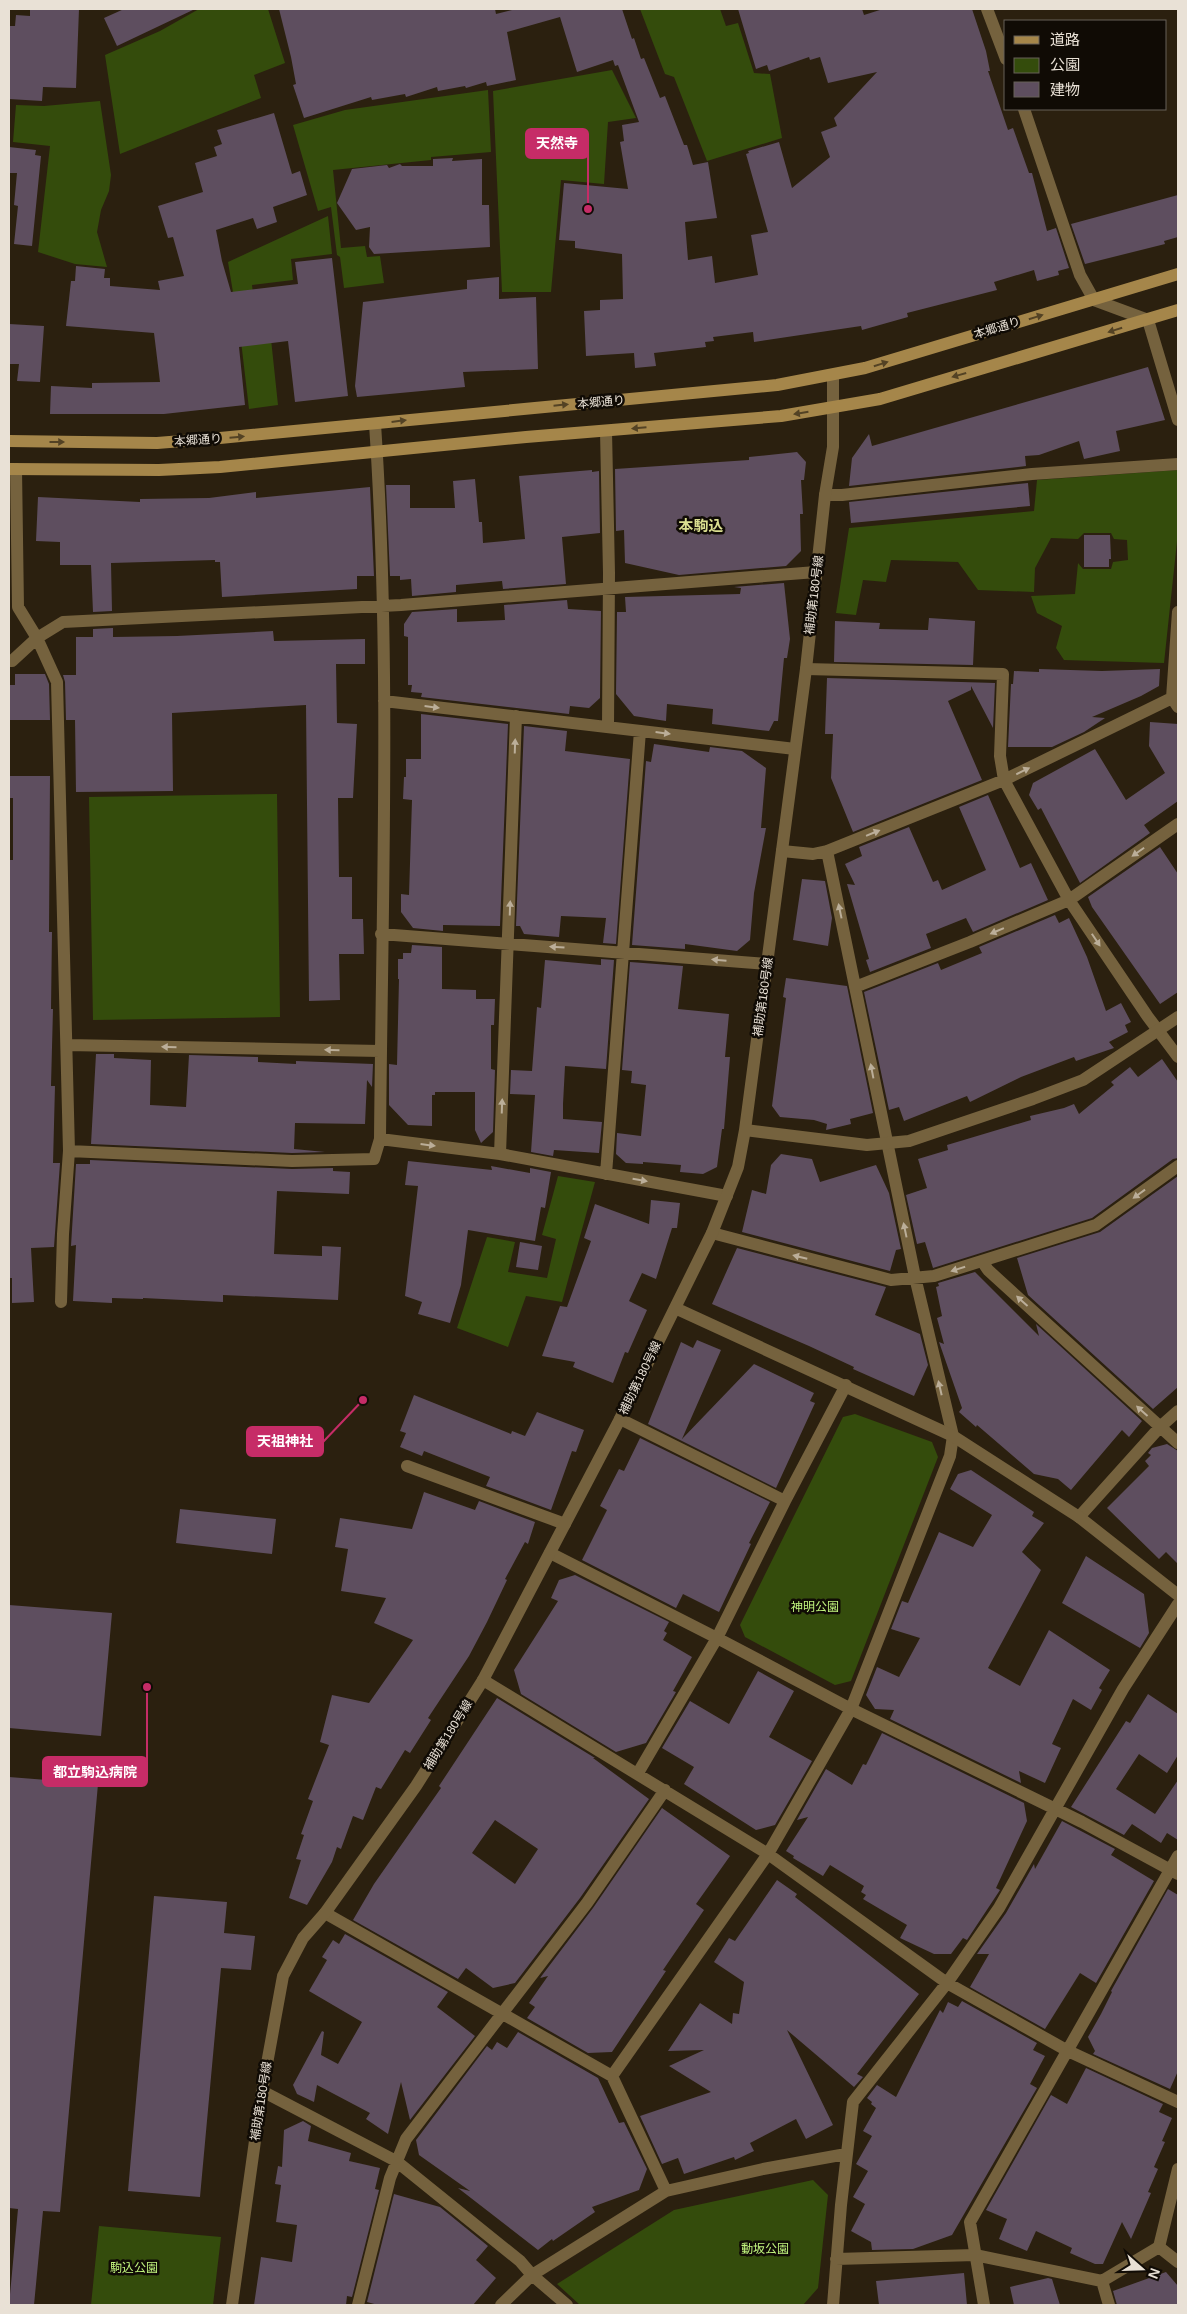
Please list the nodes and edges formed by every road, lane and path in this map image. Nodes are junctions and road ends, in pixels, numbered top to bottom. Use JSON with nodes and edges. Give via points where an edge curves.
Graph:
{"nodes":[{"id":1,"x":987,"y":9,"type":"edge"},
{"id":2,"x":1004,"y":54,"type":"edge"},
{"id":3,"x":1024,"y":110,"type":"edge"},
{"id":4,"x":1178,"y":274,"type":"edge"},
{"id":5,"x":1094,"y":300,"type":"junction"},
{"id":6,"x":1178,"y":310,"type":"edge"},
{"id":7,"x":1148,"y":320,"type":"junction"},
{"id":8,"x":833,"y":375,"type":"junction"},
{"id":9,"x":835,"y":408,"type":"junction"},
{"id":10,"x":1178,"y":420,"type":"edge"},
{"id":11,"x":375,"y":424,"type":"junction"},
{"id":12,"x":606,"y":431,"type":"junction"},
{"id":13,"x":9,"y":441,"type":"edge"},
{"id":14,"x":377,"y":452,"type":"junction"},
{"id":15,"x":1178,"y":464,"type":"edge"},
{"id":16,"x":12,"y":469,"type":"edge"},
{"id":17,"x":825,"y":495,"type":"junction"},
{"id":18,"x":816,"y":572,"type":"junction"},
{"id":19,"x":609,"y":588,"type":"junction"},
{"id":20,"x":384,"y":606,"type":"junction"},
{"id":21,"x":1178,"y":612,"type":"edge"},
{"id":22,"x":37,"y":638,"type":"junction"},
{"id":23,"x":1176,"y":653,"type":"edge"},
{"id":24,"x":9,"y":661,"type":"edge"},
{"id":25,"x":806,"y":669,"type":"junction"},
{"id":26,"x":384,"y":701,"type":"junction"},
{"id":27,"x":1175,"y":703,"type":"edge"},
{"id":28,"x":516,"y":716,"type":"junction"},
{"id":29,"x":608,"y":727,"type":"junction"},
{"id":30,"x":640,"y":730,"type":"junction"},
{"id":31,"x":795,"y":748,"type":"junction"},
{"id":32,"x":1004,"y":780,"type":"junction"},
{"id":33,"x":1178,"y":824,"type":"edge"},
{"id":34,"x":782,"y":851,"type":"junction"},
{"id":35,"x":827,"y":851,"type":"junction"},
{"id":36,"x":1069,"y":900,"type":"junction"},
{"id":37,"x":381,"y":934,"type":"junction"},
{"id":38,"x":508,"y":943,"type":"junction"},
{"id":39,"x":622,"y":951,"type":"junction"},
{"id":40,"x":768,"y":964,"type":"junction"},
{"id":41,"x":855,"y":987,"type":"junction"},
{"id":42,"x":1178,"y":1017,"type":"edge"},
{"id":43,"x":1158,"y":1031,"type":"junction"},
{"id":44,"x":66,"y":1045,"type":"junction"},
{"id":45,"x":380,"y":1051,"type":"junction"},
{"id":46,"x":1178,"y":1057,"type":"edge"},
{"id":47,"x":745,"y":1130,"type":"junction"},
{"id":48,"x":380,"y":1138,"type":"junction"},
{"id":49,"x":887,"y":1144,"type":"junction"},
{"id":50,"x":68,"y":1150,"type":"junction"},
{"id":51,"x":500,"y":1154,"type":"junction"},
{"id":52,"x":1178,"y":1166,"type":"edge"},
{"id":53,"x":606,"y":1174,"type":"junction"},
{"id":54,"x":728,"y":1196,"type":"junction"},
{"id":55,"x":712,"y":1233,"type":"junction"},
{"id":56,"x":982,"y":1261,"type":"junction"},
{"id":57,"x":915,"y":1277,"type":"junction"},
{"id":58,"x":61,"y":1302,"type":"dead end"},
{"id":59,"x":675,"y":1308,"type":"junction"},
{"id":60,"x":846,"y":1385,"type":"junction"},
{"id":61,"x":1178,"y":1411,"type":"edge"},
{"id":62,"x":620,"y":1419,"type":"junction"},
{"id":63,"x":1160,"y":1428,"type":"junction"},
{"id":64,"x":953,"y":1436,"type":"junction"},
{"id":65,"x":1178,"y":1443,"type":"edge"},
{"id":66,"x":407,"y":1466,"type":"dead end"},
{"id":67,"x":785,"y":1501,"type":"junction"},
{"id":68,"x":1078,"y":1517,"type":"junction"},
{"id":69,"x":565,"y":1524,"type":"junction"},
{"id":70,"x":550,"y":1553,"type":"junction"},
{"id":71,"x":1178,"y":1596,"type":"edge"},
{"id":72,"x":1178,"y":1604,"type":"edge"},
{"id":73,"x":717,"y":1638,"type":"junction"},
{"id":74,"x":483,"y":1680,"type":"junction"},
{"id":75,"x":851,"y":1710,"type":"junction"},
{"id":76,"x":638,"y":1773,"type":"junction"},
{"id":77,"x":665,"y":1790,"type":"junction"},
{"id":78,"x":1054,"y":1809,"type":"junction"},
{"id":79,"x":768,"y":1854,"type":"junction"},
{"id":80,"x":1178,"y":1856,"type":"edge"},
{"id":81,"x":1174,"y":1871,"type":"edge"},
{"id":82,"x":325,"y":1913,"type":"junction"},
{"id":83,"x":946,"y":1983,"type":"junction"},
{"id":84,"x":504,"y":2014,"type":"junction"},
{"id":85,"x":1068,"y":2051,"type":"junction"},
{"id":86,"x":612,"y":2076,"type":"junction"},
{"id":87,"x":262,"y":2091,"type":"junction"},
{"id":88,"x":1178,"y":2102,"type":"edge"},
{"id":89,"x":846,"y":2154,"type":"junction"},
{"id":90,"x":396,"y":2161,"type":"junction"},
{"id":91,"x":1178,"y":2169,"type":"edge"},
{"id":92,"x":666,"y":2191,"type":"junction"},
{"id":93,"x":1159,"y":2247,"type":"junction"},
{"id":94,"x":975,"y":2255,"type":"junction"},
{"id":95,"x":836,"y":2259,"type":"junction"},
{"id":96,"x":1178,"y":2262,"type":"edge"},
{"id":97,"x":532,"y":2276,"type":"junction"},
{"id":98,"x":1102,"y":2281,"type":"junction"},
{"id":99,"x":232,"y":2305,"type":"edge"},
{"id":100,"x":358,"y":2305,"type":"edge"},
{"id":101,"x":501,"y":2305,"type":"edge"},
{"id":102,"x":567,"y":2305,"type":"edge"},
{"id":103,"x":834,"y":2305,"type":"edge"},
{"id":104,"x":984,"y":2305,"type":"edge"},
{"id":105,"x":1109,"y":2305,"type":"edge"}],
"edges":[{"from":1,"to":2,"type":"street"},
{"from":3,"to":5,"type":"street","via":[[1080,275]]},
{"from":4,"to":5,"type":"main road","name":"本郷通り"},
{"from":5,"to":7,"type":"street"},
{"from":8,"to":5,"type":"main road","name":"本郷通り","one_way":true},
{"from":6,"to":7,"type":"main road"},
{"from":7,"to":9,"type":"main road","one_way":true,"via":[[880,399]]},
{"from":7,"to":10,"type":"street"},
{"from":8,"to":9,"type":"street","name":"補助第180号線"},
{"from":11,"to":8,"type":"main road","name":"本郷通り","one_way":true,"via":[[777,385]]},
{"from":9,"to":12,"type":"main road","one_way":true,"via":[[781,416]]},
{"from":9,"to":17,"type":"street","name":"補助第180号線"},
{"from":13,"to":11,"type":"main road","name":"本郷通り","one_way":true,"via":[[157,443]]},
{"from":11,"to":14,"type":"street"},
{"from":12,"to":14,"type":"main road"},
{"from":12,"to":19,"type":"street"},
{"from":14,"to":16,"type":"main road","via":[[159,470]]},
{"from":14,"to":20,"type":"street"},
{"from":15,"to":17,"type":"street","via":[[1032,474]]},
{"from":16,"to":22,"type":"street","via":[[18,607]]},
{"from":17,"to":18,"type":"street","name":"補助第180号線"},
{"from":18,"to":19,"type":"street"},
{"from":18,"to":25,"type":"street","name":"補助第180号線"},
{"from":19,"to":20,"type":"street"},
{"from":19,"to":29,"type":"street"},
{"from":20,"to":22,"type":"street","via":[[63,622]]},
{"from":20,"to":26,"type":"street"},
{"from":21,"to":23,"type":"street"},
{"from":22,"to":24,"type":"street"},
{"from":22,"to":44,"type":"street","via":[[57,682]]},
{"from":23,"to":27,"type":"street"},
{"from":25,"to":31,"type":"street","name":"補助第180号線"},
{"from":25,"to":32,"type":"street","via":[[1003,674],[1000,756]]},
{"from":26,"to":28,"type":"street","one_way":true},
{"from":26,"to":37,"type":"street"},
{"from":32,"to":27,"type":"street","one_way":true},
{"from":28,"to":29,"type":"street"},
{"from":38,"to":28,"type":"street","one_way":true},
{"from":29,"to":30,"type":"street"},
{"from":30,"to":31,"type":"street","one_way":true},
{"from":30,"to":39,"type":"street"},
{"from":31,"to":34,"type":"street","name":"補助第180号線"},
{"from":35,"to":32,"type":"street","one_way":true},
{"from":32,"to":36,"type":"street"},
{"from":33,"to":36,"type":"street","one_way":true},
{"from":34,"to":35,"type":"street","via":[[812,854]]},
{"from":34,"to":40,"type":"street","name":"補助第180号線"},
{"from":41,"to":35,"type":"street","one_way":true},
{"from":36,"to":41,"type":"street","one_way":true},
{"from":36,"to":43,"type":"street","one_way":true},
{"from":37,"to":38,"type":"street"},
{"from":37,"to":45,"type":"street"},
{"from":39,"to":38,"type":"street","one_way":true},
{"from":51,"to":38,"type":"street","one_way":true},
{"from":40,"to":39,"type":"street","one_way":true},
{"from":39,"to":53,"type":"street"},
{"from":40,"to":47,"type":"street","name":"補助第180号線"},
{"from":49,"to":41,"type":"street","one_way":true},
{"from":42,"to":43,"type":"street"},
{"from":43,"to":46,"type":"street"},
{"from":43,"to":49,"type":"street","via":[[1083,1080],[909,1141]]},
{"from":45,"to":44,"type":"street","one_way":true},
{"from":44,"to":50,"type":"street"},
{"from":45,"to":48,"type":"street"},
{"from":47,"to":49,"type":"street","via":[[867,1145]]},
{"from":47,"to":54,"type":"street","name":"補助第180号線"},
{"from":48,"to":50,"type":"street","via":[[374,1159],[292,1161]]},
{"from":48,"to":51,"type":"street","one_way":true},
{"from":57,"to":49,"type":"street","one_way":true},
{"from":50,"to":58,"type":"street"},
{"from":51,"to":53,"type":"street"},
{"from":52,"to":56,"type":"street","one_way":true,"via":[[1096,1225]]},
{"from":53,"to":54,"type":"street","one_way":true},
{"from":54,"to":55,"type":"street","name":"補助第180号線"},
{"from":57,"to":55,"type":"street","one_way":true,"via":[[891,1280]]},
{"from":55,"to":59,"type":"street","name":"補助第180号線"},
{"from":56,"to":57,"type":"street","one_way":true,"via":[[934,1276]]},
{"from":63,"to":56,"type":"street","one_way":true},
{"from":64,"to":57,"type":"street","one_way":true},
{"from":59,"to":60,"type":"street"},
{"from":59,"to":62,"type":"street","name":"補助第180号線"},
{"from":60,"to":64,"type":"street"},
{"from":60,"to":67,"type":"street"},
{"from":61,"to":63,"type":"street"},
{"from":62,"to":67,"type":"street"},
{"from":62,"to":69,"type":"street","name":"補助第180号線"},
{"from":63,"to":65,"type":"street"},
{"from":63,"to":68,"type":"street"},
{"from":64,"to":68,"type":"street"},
{"from":64,"to":75,"type":"street","via":[[950,1456]]},
{"from":66,"to":69,"type":"street"},
{"from":67,"to":73,"type":"street"},
{"from":68,"to":71,"type":"street"},
{"from":69,"to":70,"type":"street","name":"補助第180号線"},
{"from":70,"to":73,"type":"street"},
{"from":70,"to":74,"type":"street","name":"補助第180号線"},
{"from":72,"to":78,"type":"street","via":[[1123,1689]]},
{"from":73,"to":75,"type":"street"},
{"from":73,"to":76,"type":"street"},
{"from":74,"to":76,"type":"street"},
{"from":74,"to":82,"type":"street","name":"補助第180号線","via":[[416,1786]]},
{"from":75,"to":78,"type":"street"},
{"from":75,"to":79,"type":"street"},
{"from":76,"to":77,"type":"street"},
{"from":77,"to":79,"type":"street"},
{"from":77,"to":84,"type":"street","via":[[588,1903]]},
{"from":78,"to":81,"type":"street"},
{"from":78,"to":83,"type":"street","via":[[999,1908]]},
{"from":79,"to":83,"type":"street"},
{"from":79,"to":86,"type":"street"},
{"from":80,"to":81,"type":"street"},
{"from":81,"to":85,"type":"street"},
{"from":82,"to":84,"type":"street"},
{"from":82,"to":87,"type":"street","name":"補助第180号線","via":[[303,1938],[283,1976]]},
{"from":83,"to":85,"type":"street"},
{"from":83,"to":89,"type":"street","via":[[853,2102]]},
{"from":84,"to":86,"type":"street"},
{"from":84,"to":90,"type":"street","via":[[406,2139]]},
{"from":85,"to":88,"type":"street"},
{"from":85,"to":94,"type":"street","via":[[970,2222]]},
{"from":86,"to":92,"type":"street"},
{"from":87,"to":90,"type":"street"},
{"from":87,"to":99,"type":"street","name":"補助第180号線"},
{"from":89,"to":92,"type":"street"},
{"from":89,"to":95,"type":"street"},
{"from":90,"to":97,"type":"street","via":[[520,2261]]},
{"from":90,"to":100,"type":"street"},
{"from":91,"to":93,"type":"street"},
{"from":92,"to":97,"type":"street"},
{"from":93,"to":96,"type":"street"},
{"from":93,"to":98,"type":"street"},
{"from":94,"to":95,"type":"street"},
{"from":94,"to":98,"type":"street"},
{"from":94,"to":104,"type":"street"},
{"from":95,"to":103,"type":"street"},
{"from":97,"to":101,"type":"street"},
{"from":97,"to":102,"type":"street"},
{"from":98,"to":105,"type":"street"}]}
